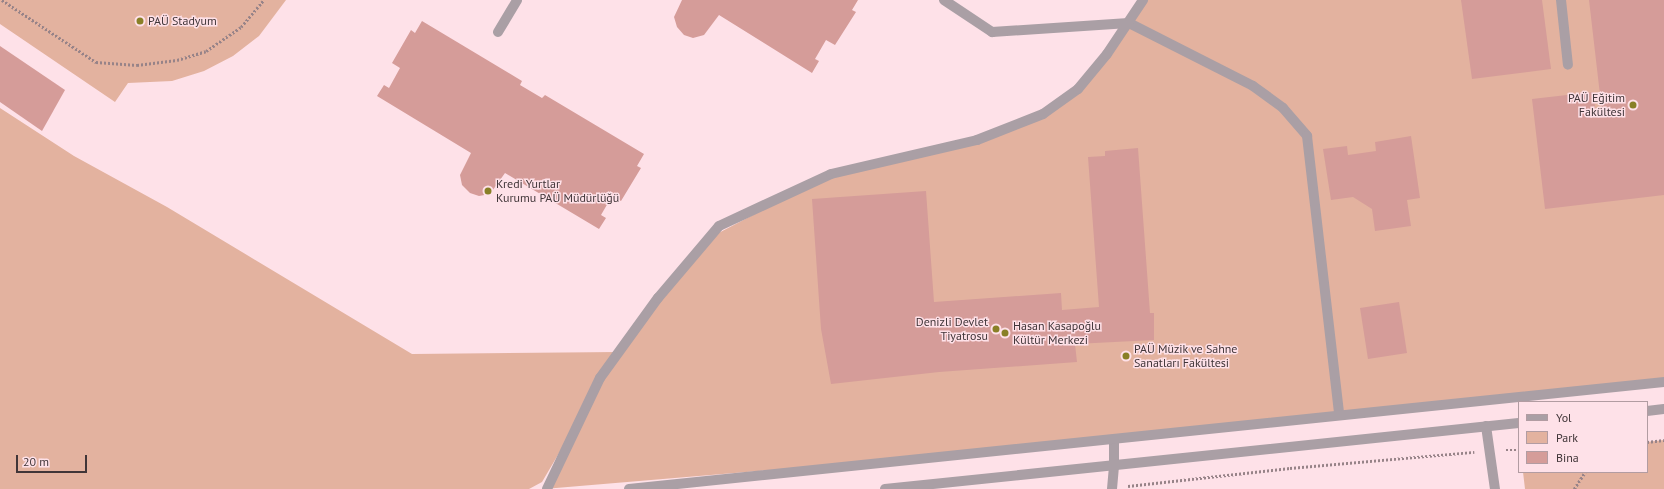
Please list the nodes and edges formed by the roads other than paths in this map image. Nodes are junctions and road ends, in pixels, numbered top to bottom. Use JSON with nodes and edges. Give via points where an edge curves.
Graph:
{"nodes":[{"id":1,"x":517,"y":0,"type":"edge"},
{"id":2,"x":944,"y":0,"type":"edge"},
{"id":3,"x":1143,"y":0,"type":"edge"},
{"id":4,"x":1561,"y":0,"type":"edge"},
{"id":5,"x":1129,"y":23,"type":"junction"},
{"id":6,"x":498,"y":32,"type":"dead end"},
{"id":7,"x":1568,"y":65,"type":"dead end"},
{"id":8,"x":1664,"y":382,"type":"edge"},
{"id":9,"x":1664,"y":409,"type":"edge"},
{"id":10,"x":1648,"y":411,"type":"edge"},
{"id":11,"x":1339,"y":414,"type":"junction"},
{"id":12,"x":1518,"y":423,"type":"edge"},
{"id":13,"x":1486,"y":426,"type":"junction"},
{"id":14,"x":1114,"y":441,"type":"junction"},
{"id":15,"x":1114,"y":467,"type":"junction"},
{"id":16,"x":547,"y":489,"type":"edge"},
{"id":17,"x":629,"y":489,"type":"edge"},
{"id":18,"x":885,"y":489,"type":"edge"},
{"id":19,"x":1112,"y":489,"type":"edge"},
{"id":20,"x":1495,"y":489,"type":"edge"}],
"edges":[{"from":1,"to":6,"type":"street"},
{"from":2,"to":5,"type":"street","via":[[992,32]]},
{"from":3,"to":5,"type":"street"},
{"from":4,"to":7,"type":"street"},
{"from":5,"to":11,"type":"street","via":[[1253,86],[1283,108],[1307,136]]},
{"from":5,"to":16,"type":"street","via":[[1078,89],[1043,114],[977,140],[831,174],[719,226],[658,298],[600,378]]},
{"from":8,"to":11,"type":"street"},
{"from":9,"to":10,"type":"street"},
{"from":11,"to":14,"type":"street"},
{"from":12,"to":13,"type":"street"},
{"from":13,"to":15,"type":"street"},
{"from":13,"to":20,"type":"street"},
{"from":14,"to":15,"type":"street"},
{"from":14,"to":17,"type":"street"},
{"from":15,"to":18,"type":"street"},
{"from":15,"to":19,"type":"street"}]}
